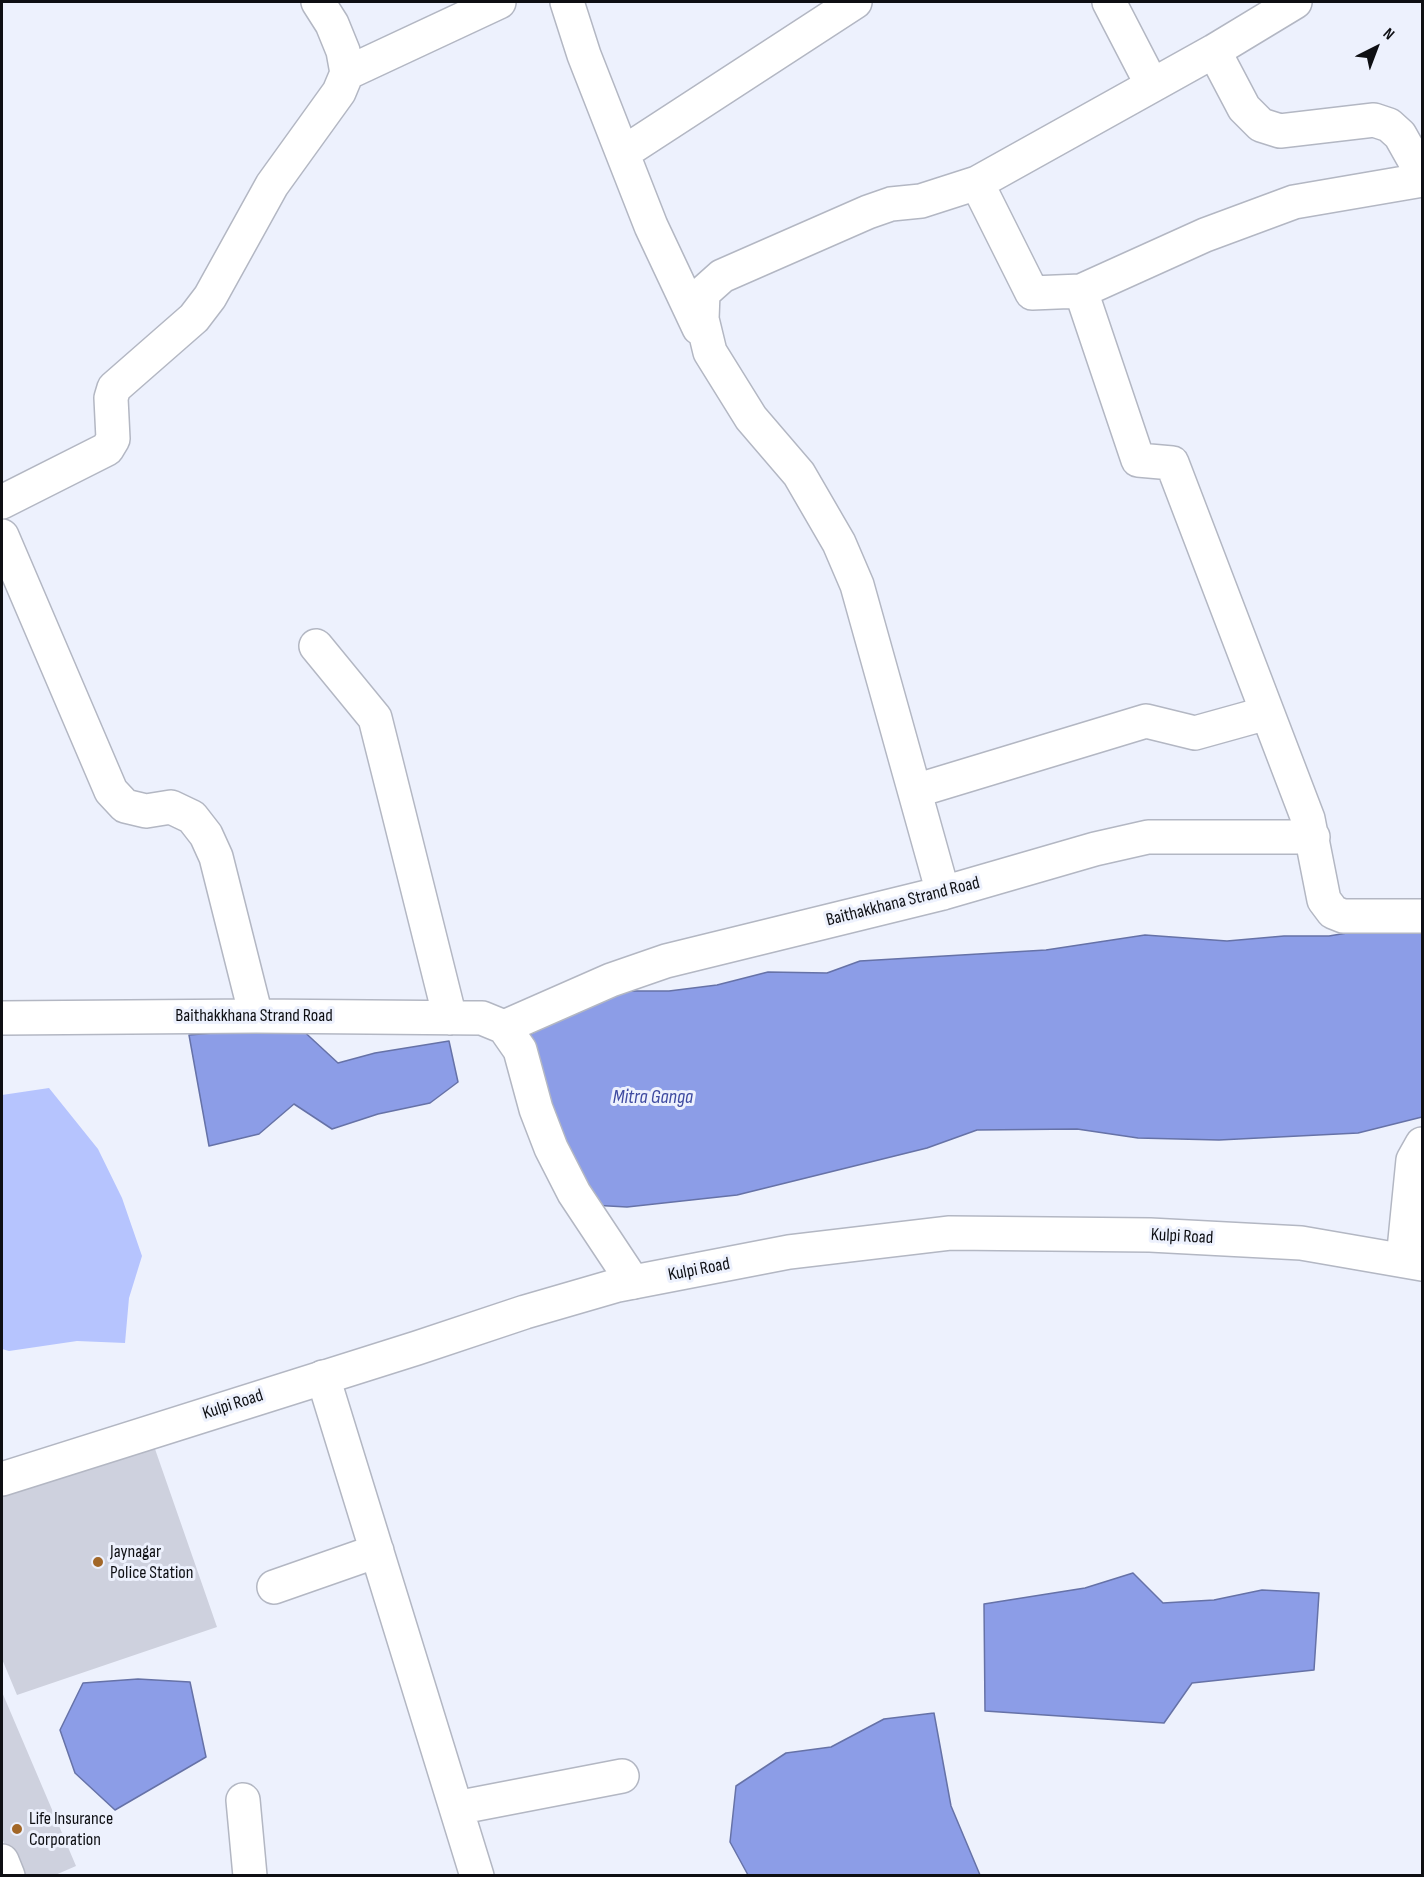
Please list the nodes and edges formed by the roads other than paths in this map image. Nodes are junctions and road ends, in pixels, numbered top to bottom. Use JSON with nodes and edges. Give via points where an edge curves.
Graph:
{"nodes":[{"id":1,"x":318,"y":2,"type":"edge"},
{"id":2,"x":499,"y":2,"type":"edge"},
{"id":3,"x":567,"y":2,"type":"edge"},
{"id":4,"x":855,"y":2,"type":"edge"},
{"id":5,"x":1109,"y":2,"type":"edge"},
{"id":6,"x":1295,"y":2,"type":"edge"},
{"id":7,"x":1214,"y":51,"type":"junction"},
{"id":8,"x":347,"y":73,"type":"junction"},
{"id":9,"x":1152,"y":85,"type":"junction"},
{"id":10,"x":623,"y":153,"type":"junction"},
{"id":11,"x":1422,"y":174,"type":"edge"},
{"id":12,"x":1422,"y":180,"type":"edge"},
{"id":13,"x":977,"y":183,"type":"junction"},
{"id":14,"x":1081,"y":291,"type":"junction"},
{"id":15,"x":710,"y":352,"type":"junction"},
{"id":16,"x":2,"y":502,"type":"edge"},
{"id":17,"x":2,"y":536,"type":"edge"},
{"id":18,"x":316,"y":646,"type":"dead end"},
{"id":19,"x":1267,"y":713,"type":"junction"},
{"id":20,"x":915,"y":791,"type":"junction"},
{"id":21,"x":1313,"y":837,"type":"junction"},
{"id":22,"x":943,"y":893,"type":"junction"},
{"id":23,"x":1422,"y":916,"type":"edge"},
{"id":24,"x":256,"y":1016,"type":"junction"},
{"id":25,"x":2,"y":1018,"type":"edge"},
{"id":26,"x":450,"y":1018,"type":"junction"},
{"id":27,"x":504,"y":1027,"type":"junction"},
{"id":28,"x":1422,"y":1144,"type":"edge"},
{"id":29,"x":1412,"y":1262,"type":"edge"},
{"id":30,"x":633,"y":1282,"type":"junction"},
{"id":31,"x":323,"y":1377,"type":"junction"},
{"id":32,"x":2,"y":1479,"type":"edge"},
{"id":33,"x":377,"y":1551,"type":"junction"},
{"id":34,"x":274,"y":1587,"type":"dead end"},
{"id":35,"x":622,"y":1776,"type":"dead end"},
{"id":36,"x":243,"y":1800,"type":"dead end"},
{"id":37,"x":456,"y":1808,"type":"junction"},
{"id":38,"x":2,"y":1861,"type":"edge"},
{"id":39,"x":8,"y":1875,"type":"edge"},
{"id":40,"x":250,"y":1875,"type":"edge"},
{"id":41,"x":477,"y":1875,"type":"edge"}],
"edges":[{"from":1,"to":8,"type":"street","via":[[332,24]]},
{"from":2,"to":8,"type":"street"},
{"from":3,"to":10,"type":"street"},
{"from":4,"to":10,"type":"street"},
{"from":5,"to":9,"type":"street"},
{"from":6,"to":7,"type":"street"},
{"from":7,"to":9,"type":"street"},
{"from":7,"to":11,"type":"street","via":[[1244,108],[1261,125],[1280,131],[1374,120],[1389,124],[1400,135]]},
{"from":8,"to":16,"type":"street","via":[[339,92],[249,223],[210,297],[194,318],[114,388],[113,439],[107,449]]},
{"from":9,"to":13,"type":"street"},
{"from":10,"to":15,"type":"street","via":[[651,226]]},
{"from":12,"to":14,"type":"street","via":[[1294,202],[1205,235]]},
{"from":13,"to":14,"type":"street","via":[[1032,292]]},
{"from":13,"to":15,"type":"street","via":[[868,212],[722,276],[703,294],[702,319]]},
{"from":14,"to":19,"type":"street","via":[[1138,460],[1172,463]]},
{"from":15,"to":20,"type":"street","via":[[751,418],[799,474],[839,543],[857,585]]},
{"from":17,"to":24,"type":"street","via":[[111,791],[125,806],[146,811],[171,807],[192,818],[206,835],[216,856]]},
{"from":18,"to":26,"type":"street","via":[[375,718]]},
{"from":19,"to":20,"type":"street","via":[[1195,733],[1146,721]]},
{"from":19,"to":21,"type":"street"},
{"from":20,"to":22,"type":"street"},
{"from":21,"to":22,"type":"street","name":"Baithakkhana Strand Road","via":[[1148,837]]},
{"from":21,"to":23,"type":"street","via":[[1324,900],[1333,912],[1343,916]]},
{"from":22,"to":27,"type":"street","name":"Baithakkhana Strand Road","via":[[666,961],[611,980]]},
{"from":24,"to":25,"type":"street","name":"Baithakkhana Strand Road"},
{"from":24,"to":26,"type":"street","name":"Baithakkhana Strand Road"},
{"from":26,"to":27,"type":"street","name":"Baithakkhana Strand Road","via":[[482,1018]]},
{"from":27,"to":30,"type":"street","via":[[520,1050],[536,1109],[560,1166]]},
{"from":28,"to":29,"type":"street","via":[[1413,1160]]},
{"from":29,"to":30,"type":"street","name":"Kulpi Road","via":[[1301,1243],[1150,1235],[950,1233],[789,1252]]},
{"from":30,"to":31,"type":"street","name":"Kulpi Road"},
{"from":31,"to":32,"type":"street","name":"Kulpi Road"},
{"from":31,"to":33,"type":"street"},
{"from":33,"to":34,"type":"street"},
{"from":33,"to":37,"type":"street"},
{"from":35,"to":37,"type":"street"},
{"from":36,"to":40,"type":"street"},
{"from":37,"to":41,"type":"street"},
{"from":38,"to":39,"type":"street"}]}
